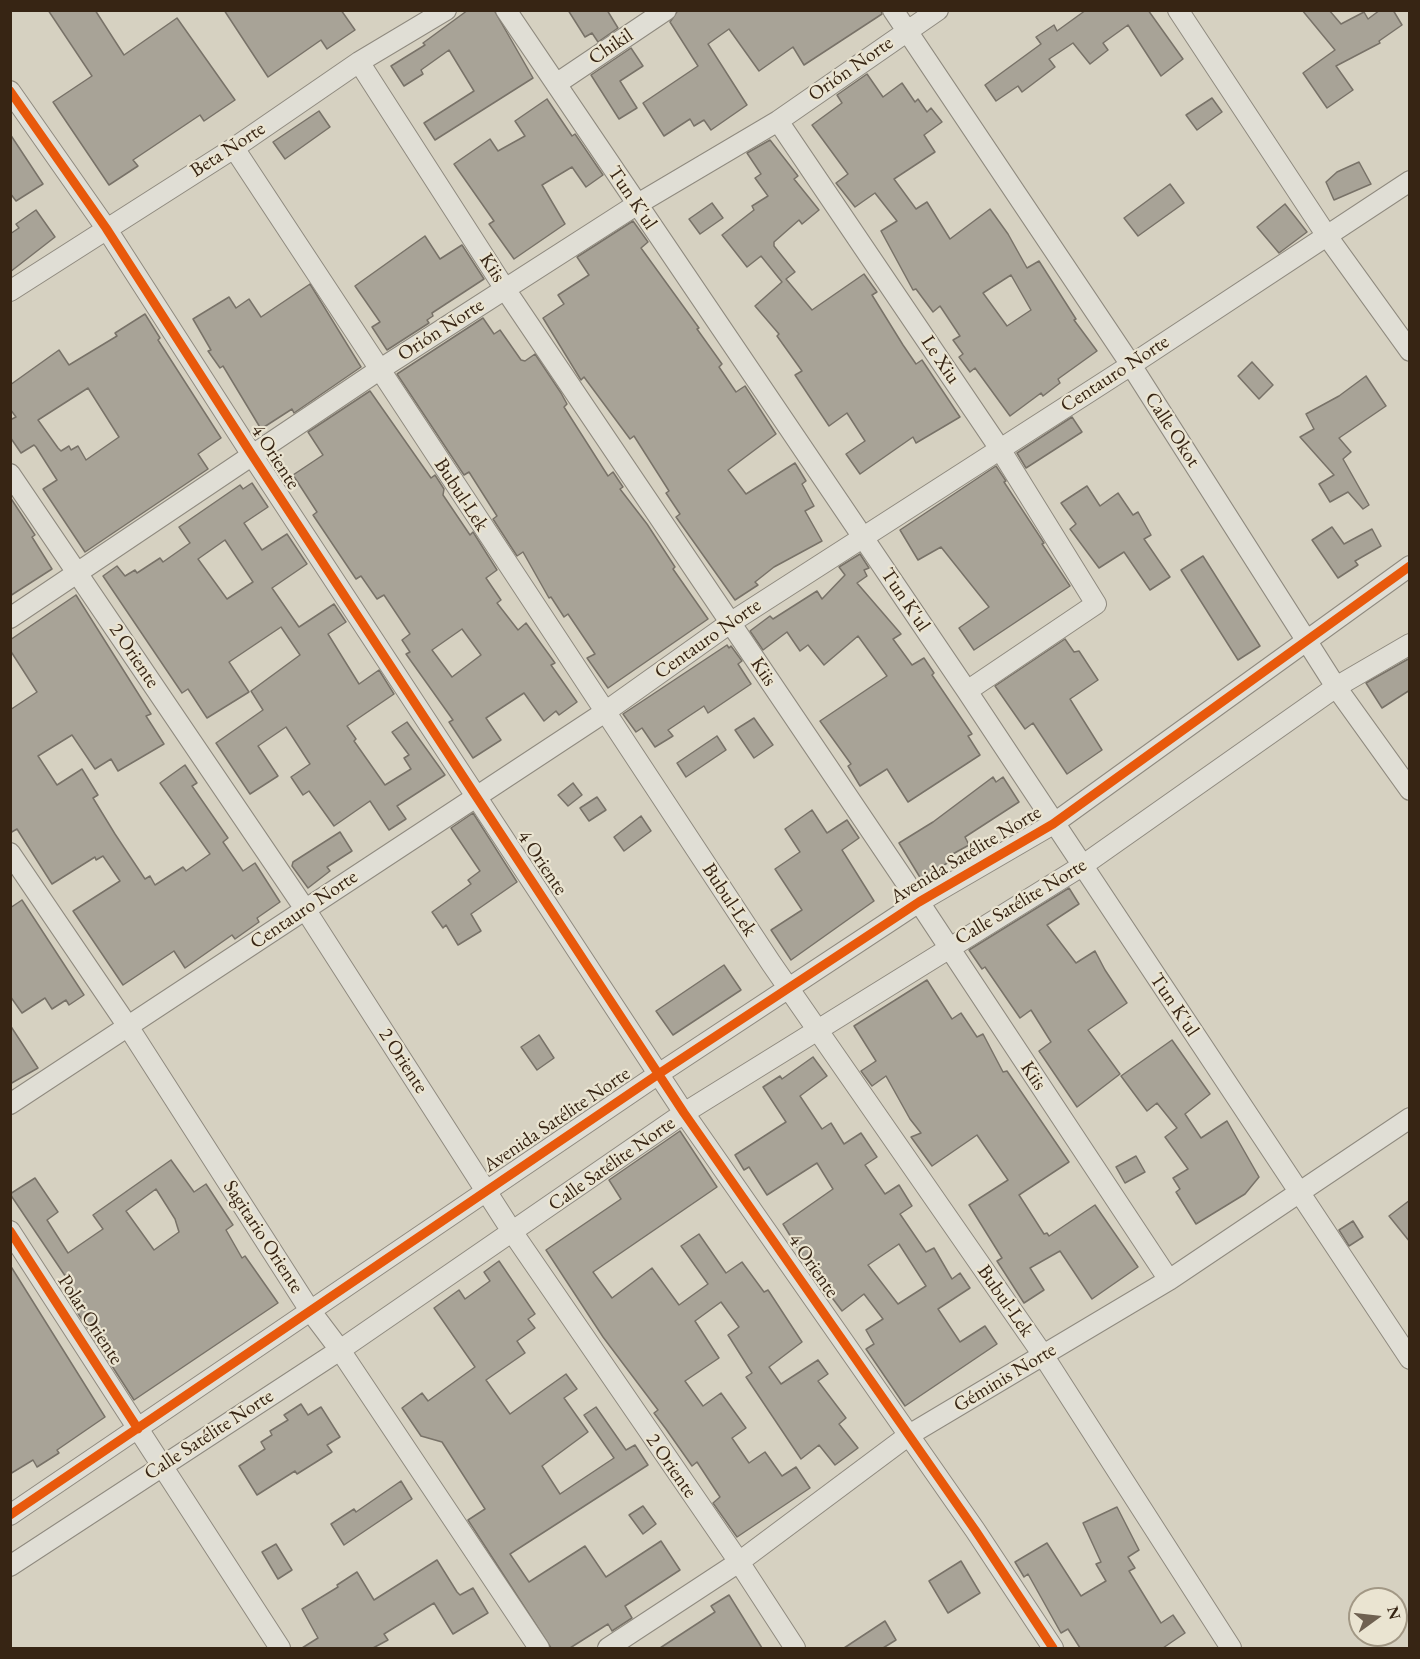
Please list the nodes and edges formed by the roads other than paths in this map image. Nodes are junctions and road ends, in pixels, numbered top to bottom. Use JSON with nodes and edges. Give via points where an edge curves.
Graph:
{"nodes":[{"id":1,"x":446,"y":10,"type":"edge"},
{"id":2,"x":506,"y":10,"type":"edge"},
{"id":3,"x":666,"y":10,"type":"edge"},
{"id":4,"x":893,"y":10,"type":"edge"},
{"id":5,"x":938,"y":10,"type":"edge"},
{"id":6,"x":1178,"y":10,"type":"edge"},
{"id":7,"x":906,"y":30,"type":"junction"},
{"id":8,"x":359,"y":62,"type":"junction"},
{"id":9,"x":556,"y":84,"type":"junction"},
{"id":10,"x":10,"y":91,"type":"edge"},
{"id":11,"x":778,"y":121,"type":"junction"},
{"id":12,"x":234,"y":148,"type":"junction"},
{"id":13,"x":1410,"y":181,"type":"edge"},
{"id":14,"x":636,"y":205,"type":"junction"},
{"id":15,"x":106,"y":228,"type":"junction"},
{"id":16,"x":1328,"y":236,"type":"junction"},
{"id":17,"x":506,"y":289,"type":"junction"},
{"id":18,"x":10,"y":291,"type":"edge"},
{"id":19,"x":1410,"y":351,"type":"edge"},
{"id":20,"x":1131,"y":365,"type":"junction"},
{"id":21,"x":379,"y":370,"type":"junction"},
{"id":22,"x":1000,"y":449,"type":"junction"},
{"id":23,"x":252,"y":455,"type":"junction"},
{"id":24,"x":10,"y":474,"type":"edge"},
{"id":25,"x":862,"y":536,"type":"junction"},
{"id":26,"x":1410,"y":566,"type":"edge"},
{"id":27,"x":79,"y":574,"type":"junction"},
{"id":28,"x":10,"y":618,"type":"edge"},
{"id":29,"x":730,"y":623,"type":"junction"},
{"id":30,"x":1307,"y":642,"type":"junction"},
{"id":31,"x":1410,"y":644,"type":"edge"},
{"id":32,"x":1336,"y":687,"type":"junction"},
{"id":33,"x":967,"y":691,"type":"junction"},
{"id":34,"x":605,"y":712,"type":"junction"},
{"id":35,"x":1410,"y":790,"type":"edge"},
{"id":36,"x":476,"y":796,"type":"junction"},
{"id":37,"x":1053,"y":824,"type":"junction"},
{"id":38,"x":10,"y":853,"type":"edge"},
{"id":39,"x":1082,"y":866,"type":"junction"},
{"id":40,"x":919,"y":902,"type":"junction"},
{"id":41,"x":305,"y":909,"type":"junction"},
{"id":42,"x":948,"y":947,"type":"junction"},
{"id":43,"x":790,"y":989,"type":"junction"},
{"id":44,"x":129,"y":1028,"type":"junction"},
{"id":45,"x":816,"y":1030,"type":"junction"},
{"id":46,"x":660,"y":1073,"type":"junction"},
{"id":47,"x":10,"y":1104,"type":"edge"},
{"id":48,"x":684,"y":1113,"type":"junction"},
{"id":49,"x":1410,"y":1118,"type":"edge"},
{"id":50,"x":485,"y":1190,"type":"junction"},
{"id":51,"x":1299,"y":1193,"type":"junction"},
{"id":52,"x":10,"y":1231,"type":"edge"},
{"id":53,"x":513,"y":1233,"type":"junction"},
{"id":54,"x":1169,"y":1280,"type":"junction"},
{"id":55,"x":309,"y":1309,"type":"junction"},
{"id":56,"x":340,"y":1350,"type":"junction"},
{"id":57,"x":1043,"y":1355,"type":"junction"},
{"id":58,"x":1410,"y":1359,"type":"edge"},
{"id":59,"x":138,"y":1429,"type":"junction"},
{"id":60,"x":909,"y":1435,"type":"junction"},
{"id":61,"x":162,"y":1465,"type":"junction"},
{"id":62,"x":10,"y":1515,"type":"edge"},
{"id":63,"x":739,"y":1562,"type":"junction"},
{"id":64,"x":10,"y":1566,"type":"edge"},
{"id":65,"x":280,"y":1648,"type":"edge"},
{"id":66,"x":539,"y":1648,"type":"edge"},
{"id":67,"x":608,"y":1648,"type":"edge"},
{"id":68,"x":795,"y":1648,"type":"edge"},
{"id":69,"x":1053,"y":1648,"type":"edge"},
{"id":70,"x":1231,"y":1648,"type":"edge"}],
"edges":[{"from":1,"to":8,"type":"street","name":"Beta Norte"},
{"from":2,"to":9,"type":"street","name":"Tun K'ul"},
{"from":3,"to":9,"type":"street","name":"Chikil"},
{"from":4,"to":7,"type":"street","name":"Calle Okot"},
{"from":5,"to":7,"type":"street","name":"Orión Norte"},
{"from":6,"to":16,"type":"street"},
{"from":7,"to":11,"type":"street","name":"Orión Norte"},
{"from":7,"to":20,"type":"street","name":"Calle Okot"},
{"from":8,"to":12,"type":"street","name":"Beta Norte"},
{"from":8,"to":17,"type":"street","name":"Kiis"},
{"from":9,"to":14,"type":"street","name":"Tun K'ul"},
{"from":10,"to":15,"type":"street","name":"4 Oriente"},
{"from":11,"to":14,"type":"street","name":"Orión Norte"},
{"from":11,"to":22,"type":"street","name":"Le Xiu"},
{"from":12,"to":15,"type":"street","name":"Beta Norte"},
{"from":12,"to":21,"type":"street","name":"Bubul-Lek"},
{"from":13,"to":16,"type":"street","name":"Centauro Norte"},
{"from":14,"to":17,"type":"street","name":"Orión Norte"},
{"from":14,"to":25,"type":"street","name":"Tun K'ul"},
{"from":15,"to":18,"type":"street","name":"Beta Norte"},
{"from":15,"to":23,"type":"street","name":"4 Oriente"},
{"from":16,"to":19,"type":"street"},
{"from":16,"to":20,"type":"street","name":"Centauro Norte"},
{"from":17,"to":21,"type":"street","name":"Orión Norte"},
{"from":17,"to":29,"type":"street","name":"Kiis"},
{"from":20,"to":22,"type":"street","name":"Centauro Norte"},
{"from":20,"to":30,"type":"street","name":"Calle Okot"},
{"from":21,"to":23,"type":"street","name":"Orión Norte"},
{"from":21,"to":34,"type":"street","name":"Bubul-Lek"},
{"from":22,"to":25,"type":"street","name":"Centauro Norte"},
{"from":22,"to":33,"type":"street","name":"Le Xiu","via":[[1096,604]]},
{"from":23,"to":27,"type":"street","name":"Orión Norte"},
{"from":23,"to":36,"type":"street","name":"4 Oriente"},
{"from":24,"to":27,"type":"street","name":"2 Oriente"},
{"from":25,"to":29,"type":"street","name":"Centauro Norte"},
{"from":25,"to":33,"type":"street","name":"Tun K'ul"},
{"from":26,"to":30,"type":"street","name":"Avenida Satélite Norte"},
{"from":27,"to":28,"type":"street","name":"Orión Norte"},
{"from":27,"to":41,"type":"street","name":"2 Oriente"},
{"from":29,"to":34,"type":"street","name":"Centauro Norte"},
{"from":29,"to":40,"type":"street","name":"Kiis"},
{"from":30,"to":32,"type":"street","name":"Calle Okot"},
{"from":30,"to":37,"type":"street","name":"Avenida Satélite Norte"},
{"from":31,"to":32,"type":"street","name":"Calle Satélite Norte"},
{"from":32,"to":35,"type":"street","name":"Calle Okot"},
{"from":32,"to":39,"type":"street","name":"Calle Satélite Norte"},
{"from":33,"to":37,"type":"street","name":"Tun K'ul"},
{"from":34,"to":36,"type":"street","name":"Centauro Norte"},
{"from":34,"to":43,"type":"street","name":"Bubul-Lek"},
{"from":36,"to":41,"type":"street","name":"Centauro Norte"},
{"from":36,"to":46,"type":"street","name":"4 Oriente"},
{"from":37,"to":39,"type":"street","name":"Tun K'ul"},
{"from":37,"to":40,"type":"street","name":"Avenida Satélite Norte"},
{"from":38,"to":44,"type":"street","name":"Sagitario Oriente"},
{"from":39,"to":42,"type":"street","name":"Calle Satélite Norte"},
{"from":39,"to":51,"type":"street","name":"Tun K'ul"},
{"from":40,"to":42,"type":"street","name":"Kiis"},
{"from":40,"to":43,"type":"street","name":"Avenida Satélite Norte"},
{"from":41,"to":44,"type":"street","name":"Centauro Norte"},
{"from":41,"to":50,"type":"street","name":"2 Oriente"},
{"from":42,"to":45,"type":"street","name":"Calle Satélite Norte"},
{"from":42,"to":54,"type":"street","name":"Kiis"},
{"from":43,"to":45,"type":"street","name":"Bubul-Lek"},
{"from":43,"to":46,"type":"street","name":"Avenida Satélite Norte"},
{"from":44,"to":47,"type":"street","name":"Centauro Norte"},
{"from":44,"to":55,"type":"street","name":"Sagitario Oriente"},
{"from":45,"to":48,"type":"street","name":"Calle Satélite Norte"},
{"from":45,"to":57,"type":"street","name":"Bubul-Lek"},
{"from":46,"to":48,"type":"street","name":"4 Oriente"},
{"from":46,"to":50,"type":"street","name":"Avenida Satélite Norte"},
{"from":48,"to":53,"type":"street","name":"Calle Satélite Norte"},
{"from":48,"to":60,"type":"street","name":"4 Oriente"},
{"from":49,"to":51,"type":"street","name":"Géminis Norte"},
{"from":50,"to":53,"type":"street","name":"2 Oriente"},
{"from":50,"to":55,"type":"street","name":"Avenida Satélite Norte"},
{"from":51,"to":54,"type":"street","name":"Géminis Norte"},
{"from":51,"to":58,"type":"street","name":"Tun K'ul"},
{"from":52,"to":59,"type":"street","name":"Polar Oriente"},
{"from":53,"to":56,"type":"street","name":"Calle Satélite Norte"},
{"from":53,"to":63,"type":"street","name":"2 Oriente"},
{"from":54,"to":57,"type":"street","name":"Géminis Norte"},
{"from":55,"to":56,"type":"street","name":"Sagitario Oriente"},
{"from":55,"to":59,"type":"street","name":"Avenida Satélite Norte"},
{"from":56,"to":61,"type":"street","name":"Calle Satélite Norte"},
{"from":56,"to":66,"type":"street","name":"Sagitario Oriente"},
{"from":57,"to":60,"type":"street","name":"Géminis Norte"},
{"from":57,"to":70,"type":"street","name":"Bubul-Lek"},
{"from":59,"to":61,"type":"street","name":"Polar Oriente"},
{"from":59,"to":62,"type":"street","name":"Avenida Satélite Norte"},
{"from":60,"to":63,"type":"street","name":"Géminis Norte"},
{"from":60,"to":69,"type":"street","name":"4 Oriente"},
{"from":61,"to":64,"type":"street","name":"Calle Satélite Norte"},
{"from":61,"to":65,"type":"street","name":"Polar Oriente"},
{"from":63,"to":67,"type":"street","name":"Géminis Norte"},
{"from":63,"to":68,"type":"street","name":"2 Oriente"}]}
